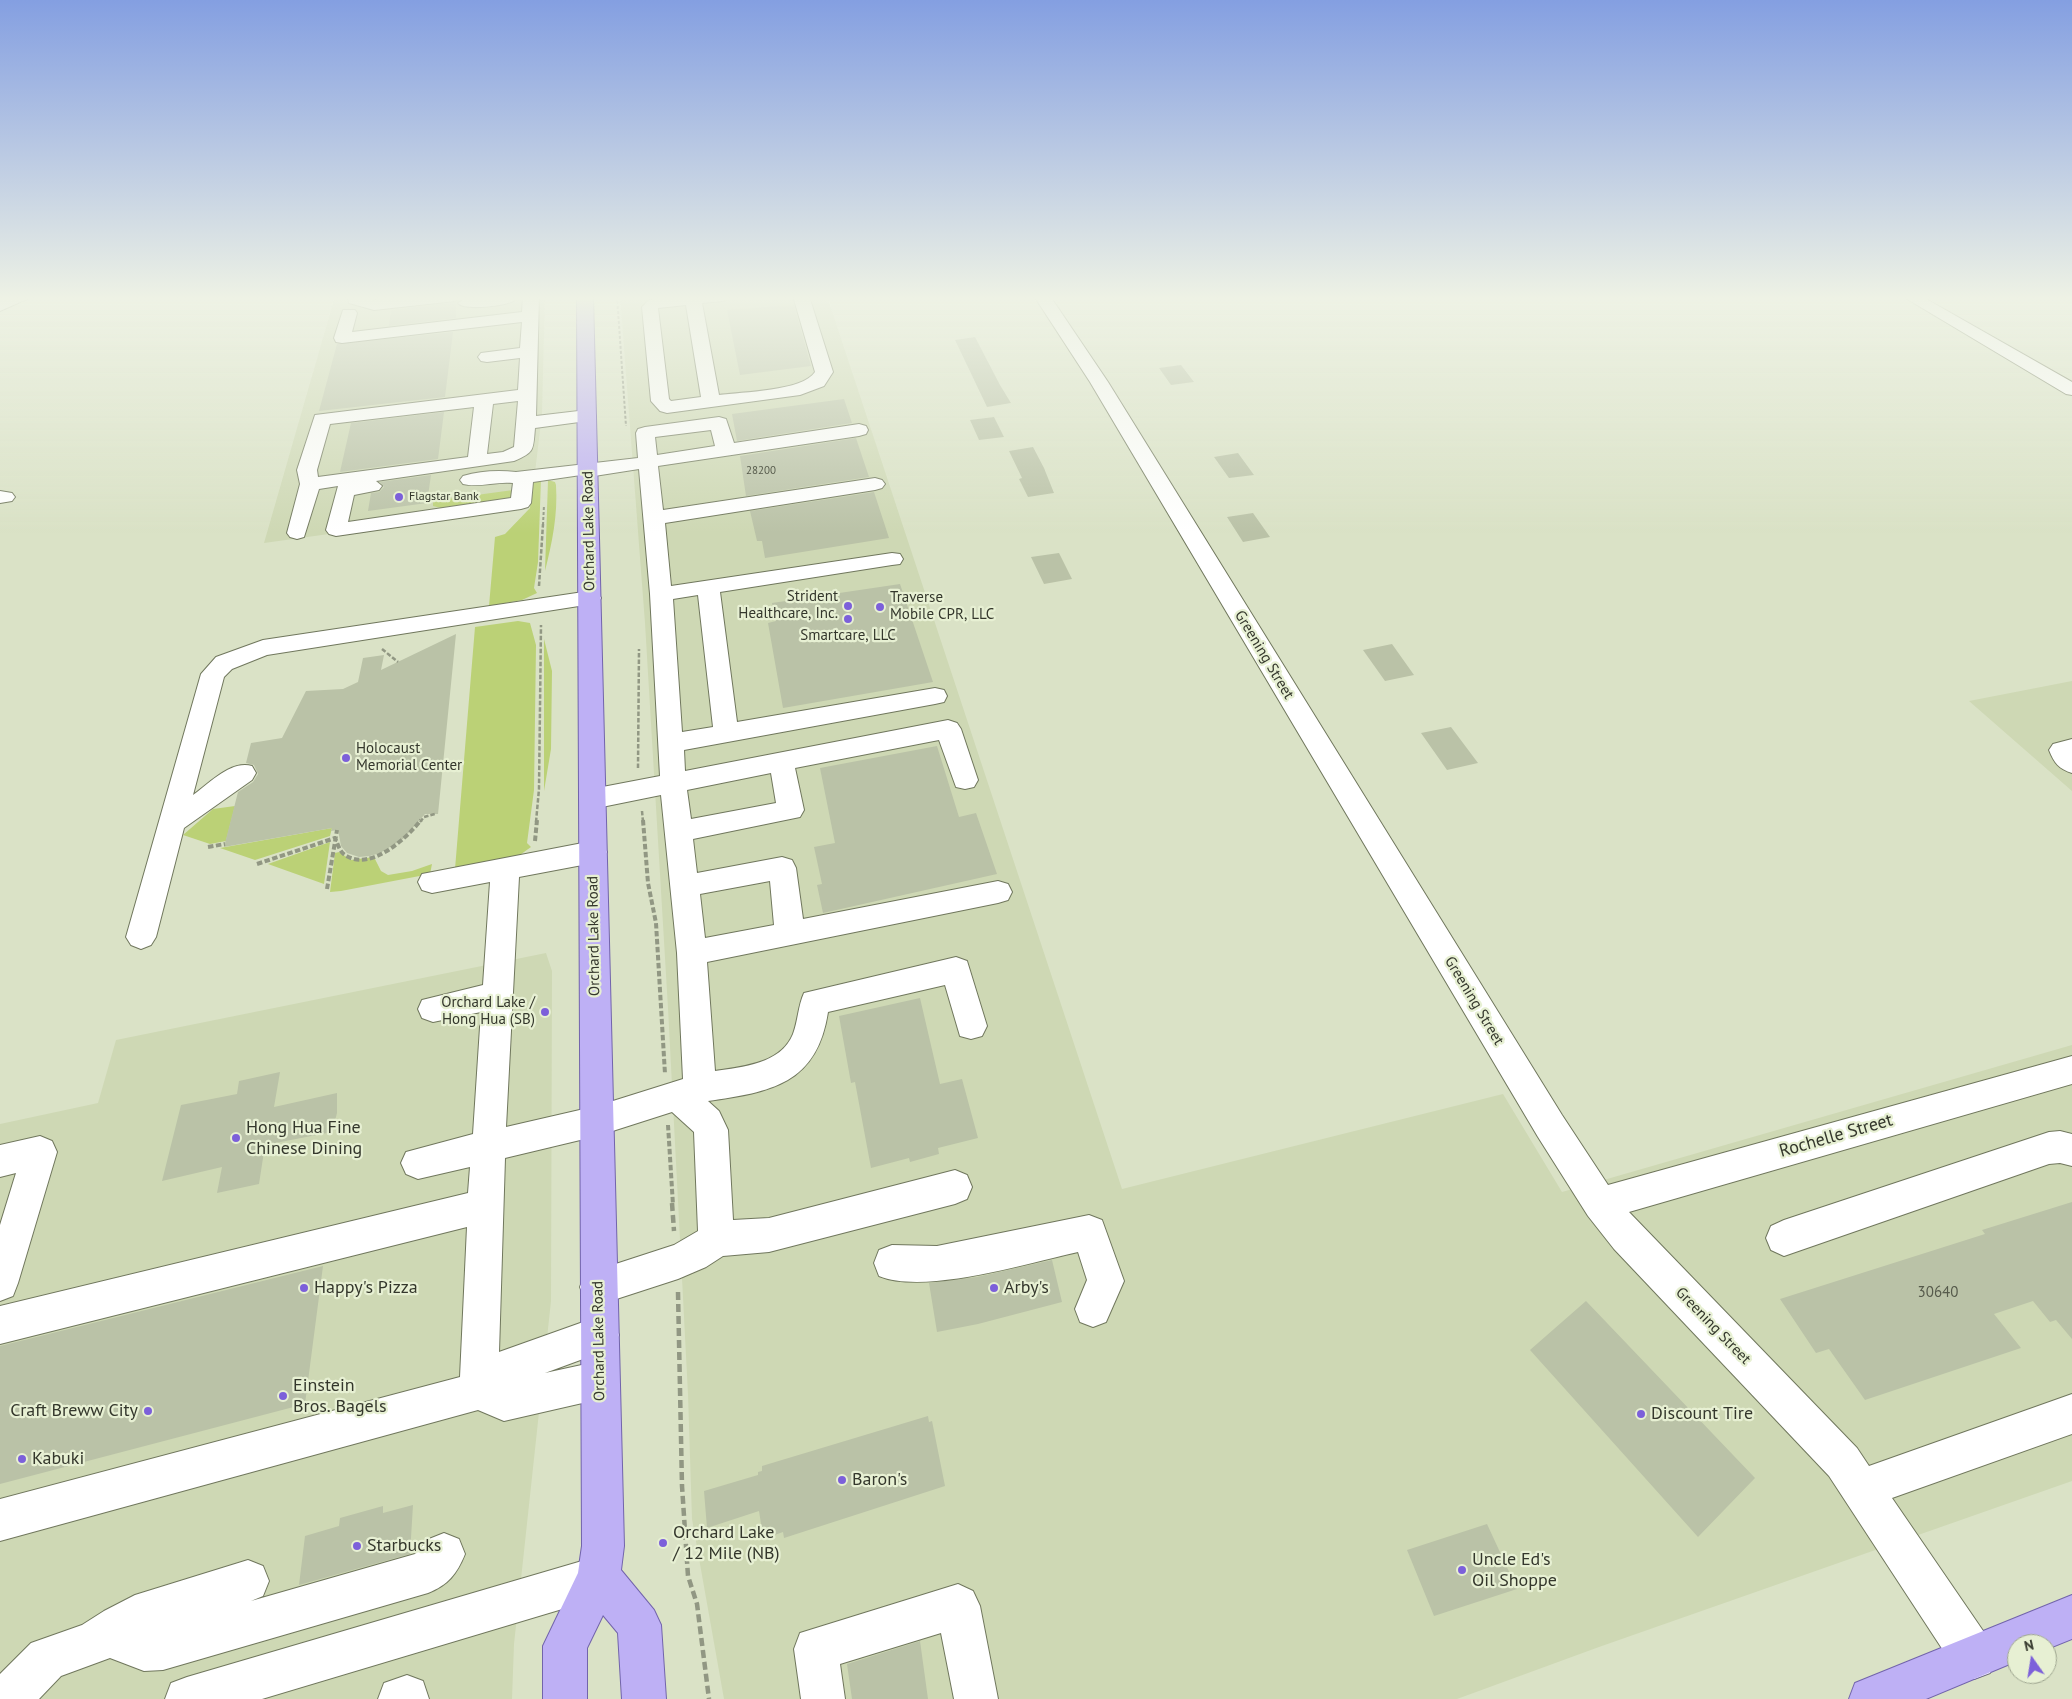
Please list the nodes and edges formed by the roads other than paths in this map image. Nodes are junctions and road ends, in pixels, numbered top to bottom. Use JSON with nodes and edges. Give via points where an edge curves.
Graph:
{"nodes":[{"id":1,"x":527,"y":375,"type":"edge"},
{"id":2,"x":586,"y":375,"type":"edge"},
{"id":3,"x":657,"y":375,"type":"edge"},
{"id":4,"x":706,"y":375,"type":"edge"},
{"id":5,"x":822,"y":375,"type":"edge"},
{"id":6,"x":1095,"y":375,"type":"edge"},
{"id":7,"x":2047,"y":375,"type":"edge"},
{"id":8,"x":2072,"y":390,"type":"edge"},
{"id":9,"x":526,"y":394,"type":"junction"},
{"id":10,"x":484,"y":399,"type":"junction"},
{"id":11,"x":711,"y":402,"type":"junction"},
{"id":12,"x":587,"y":416,"type":"junction"},
{"id":13,"x":526,"y":423,"type":"junction"},
{"id":14,"x":859,"y":430,"type":"dead end"},
{"id":15,"x":726,"y":450,"type":"junction"},
{"id":16,"x":477,"y":461,"type":"junction"},
{"id":17,"x":637,"y":463,"type":"junction"},
{"id":18,"x":588,"y":469,"type":"junction"},
{"id":19,"x":523,"y":477,"type":"junction"},
{"id":20,"x":310,"y":484,"type":"junction"},
{"id":21,"x":875,"y":484,"type":"dead end"},
{"id":22,"x":654,"y":518,"type":"junction"},
{"id":23,"x":297,"y":534,"type":"dead end"},
{"id":24,"x":892,"y":558,"type":"dead end"},
{"id":25,"x":708,"y":587,"type":"junction"},
{"id":26,"x":661,"y":594,"type":"junction"},
{"id":27,"x":590,"y":598,"type":"junction"},
{"id":28,"x":935,"y":696,"type":"dead end"},
{"id":29,"x":726,"y":733,"type":"junction"},
{"id":30,"x":671,"y":743,"type":"junction"},
{"id":31,"x":2072,"y":748,"type":"edge"},
{"id":32,"x":782,"y":761,"type":"junction"},
{"id":33,"x":2072,"y":764,"type":"edge"},
{"id":34,"x":243,"y":774,"type":"dead end"},
{"id":35,"x":965,"y":780,"type":"dead end"},
{"id":36,"x":673,"y":782,"type":"junction"},
{"id":37,"x":592,"y":799,"type":"junction"},
{"id":38,"x":172,"y":823,"type":"junction"},
{"id":39,"x":679,"y":832,"type":"junction"},
{"id":40,"x":593,"y":852,"type":"junction"},
{"id":41,"x":505,"y":868,"type":"junction"},
{"id":42,"x":432,"y":882,"type":"dead end"},
{"id":43,"x":685,"y":886,"type":"junction"},
{"id":44,"x":998,"y":892,"type":"dead end"},
{"id":45,"x":790,"y":933,"type":"junction"},
{"id":46,"x":140,"y":937,"type":"dead end"},
{"id":47,"x":692,"y":953,"type":"junction"},
{"id":48,"x":498,"y":995,"type":"junction"},
{"id":49,"x":433,"y":1009,"type":"dead end"},
{"id":50,"x":971,"y":1026,"type":"dead end"},
{"id":51,"x":2072,"y":1070,"type":"edge"},
{"id":52,"x":681,"y":1094,"type":"junction"},
{"id":53,"x":597,"y":1122,"type":"junction"},
{"id":54,"x":488,"y":1146,"type":"junction"},
{"id":55,"x":2072,"y":1150,"type":"edge"},
{"id":56,"x":0,"y":1160,"type":"edge"},
{"id":57,"x":418,"y":1163,"type":"dead end"},
{"id":58,"x":955,"y":1187,"type":"dead end"},
{"id":59,"x":1600,"y":1204,"type":"junction"},
{"id":60,"x":485,"y":1206,"type":"junction"},
{"id":61,"x":1784,"y":1238,"type":"dead end"},
{"id":62,"x":716,"y":1239,"type":"junction"},
{"id":63,"x":892,"y":1262,"type":"dead end"},
{"id":64,"x":0,"y":1283,"type":"edge"},
{"id":65,"x":598,"y":1288,"type":"junction"},
{"id":66,"x":1093,"y":1309,"type":"dead end"},
{"id":67,"x":0,"y":1326,"type":"edge"},
{"id":68,"x":600,"y":1336,"type":"junction"},
{"id":69,"x":600,"y":1380,"type":"junction"},
{"id":70,"x":479,"y":1391,"type":"junction"},
{"id":71,"x":2072,"y":1414,"type":"edge"},
{"id":72,"x":1861,"y":1489,"type":"junction"},
{"id":73,"x":0,"y":1520,"type":"edge"},
{"id":74,"x":444,"y":1554,"type":"dead end"},
{"id":75,"x":599,"y":1577,"type":"junction"},
{"id":76,"x":248,"y":1581,"type":"dead end"},
{"id":77,"x":2072,"y":1617,"type":"edge"},
{"id":78,"x":105,"y":1635,"type":"junction"},
{"id":79,"x":1974,"y":1657,"type":"junction"},
{"id":80,"x":0,"y":1696,"type":"edge"},
{"id":81,"x":818,"y":1698,"type":"edge"},
{"id":82,"x":187,"y":1699,"type":"edge"},
{"id":83,"x":566,"y":1699,"type":"edge"},
{"id":84,"x":644,"y":1699,"type":"edge"},
{"id":85,"x":976,"y":1699,"type":"edge"},
{"id":86,"x":1871,"y":1699,"type":"edge"}],
"edges":[{"from":1,"to":9,"type":"street"},
{"from":2,"to":12,"type":"main road","name":"Orchard Lake Road"},
{"from":3,"to":11,"type":"street","via":[[660,401],[667,407]]},
{"from":4,"to":11,"type":"street"},
{"from":5,"to":11,"type":"street","via":[[818,382],[800,390]]},
{"from":6,"to":59,"type":"street","name":"Greening Street"},
{"from":7,"to":8,"type":"street"},
{"from":9,"to":10,"type":"street"},
{"from":9,"to":13,"type":"street"},
{"from":10,"to":16,"type":"street"},
{"from":10,"to":20,"type":"street","via":[[322,419],[307,470]]},
{"from":12,"to":13,"type":"street"},
{"from":12,"to":18,"type":"main road","name":"Orchard Lake Road"},
{"from":13,"to":16,"type":"street","via":[[523,450],[507,457]]},
{"from":14,"to":15,"type":"street"},
{"from":15,"to":17,"type":"street"},
{"from":15,"to":17,"type":"street","via":[[720,423],[645,433]]},
{"from":16,"to":20,"type":"street"},
{"from":17,"to":18,"type":"street"},
{"from":17,"to":22,"type":"street"},
{"from":18,"to":19,"type":"street"},
{"from":18,"to":27,"type":"main road","name":"Orchard Lake Road"},
{"from":19,"to":19,"type":"street","via":[[501,476],[453,483],[440,477],[344,490],[336,530],[522,503]]},
{"from":20,"to":23,"type":"street"},
{"from":21,"to":22,"type":"street"},
{"from":22,"to":26,"type":"street"},
{"from":24,"to":25,"type":"street"},
{"from":25,"to":26,"type":"street"},
{"from":25,"to":29,"type":"street"},
{"from":26,"to":30,"type":"street"},
{"from":27,"to":37,"type":"main road","name":"Orchard Lake Road"},
{"from":27,"to":38,"type":"street","via":[[445,613],[266,639],[224,663],[213,674]]},
{"from":28,"to":29,"type":"street"},
{"from":29,"to":30,"type":"street"},
{"from":30,"to":36,"type":"street"},
{"from":31,"to":33,"type":"street","via":[[2062,750]]},
{"from":32,"to":35,"type":"street","via":[[948,729]]},
{"from":32,"to":36,"type":"street"},
{"from":32,"to":39,"type":"street","via":[[791,810]]},
{"from":34,"to":38,"type":"street"},
{"from":36,"to":37,"type":"street"},
{"from":36,"to":39,"type":"street"},
{"from":37,"to":40,"type":"main road","name":"Orchard Lake Road"},
{"from":38,"to":46,"type":"street"},
{"from":39,"to":43,"type":"street"},
{"from":40,"to":41,"type":"street"},
{"from":40,"to":53,"type":"main road","name":"Orchard Lake Road"},
{"from":41,"to":42,"type":"street"},
{"from":41,"to":48,"type":"street"},
{"from":43,"to":45,"type":"street","via":[[782,868]]},
{"from":43,"to":47,"type":"street"},
{"from":44,"to":45,"type":"street"},
{"from":45,"to":47,"type":"street"},
{"from":47,"to":52,"type":"street"},
{"from":48,"to":49,"type":"street"},
{"from":48,"to":54,"type":"street"},
{"from":50,"to":52,"type":"street","via":[[956,970],[815,1002],[806,1042],[791,1063],[755,1079]]},
{"from":51,"to":59,"type":"street","name":"Rochelle Street"},
{"from":52,"to":53,"type":"street"},
{"from":52,"to":62,"type":"street","via":[[708,1122],[711,1130]]},
{"from":53,"to":54,"type":"street"},
{"from":53,"to":65,"type":"main road","name":"Orchard Lake Road"},
{"from":54,"to":57,"type":"street"},
{"from":54,"to":60,"type":"street"},
{"from":55,"to":61,"type":"street","via":[[2049,1148]]},
{"from":56,"to":64,"type":"street","via":[[40,1152]]},
{"from":58,"to":62,"type":"street","via":[[769,1235]]},
{"from":59,"to":72,"type":"street","name":"Greening Street","via":[[1627,1237],[1842,1462]]},
{"from":60,"to":67,"type":"street"},
{"from":60,"to":70,"type":"street"},
{"from":62,"to":65,"type":"street","via":[[708,1247],[676,1261]]},
{"from":63,"to":66,"type":"street","via":[[938,1264],[1089,1232],[1106,1282]]},
{"from":65,"to":68,"type":"main road","name":"Orchard Lake Road"},
{"from":68,"to":69,"type":"main road","name":"Orchard Lake Road"},
{"from":68,"to":70,"type":"street","via":[[506,1368]]},
{"from":69,"to":70,"type":"street","via":[[504,1402]]},
{"from":69,"to":75,"type":"main road","name":"Orchard Lake Road","via":[[603,1546]]},
{"from":70,"to":73,"type":"street"},
{"from":71,"to":72,"type":"street"},
{"from":72,"to":79,"type":"street","name":"Greening Street"},
{"from":74,"to":78,"type":"street","via":[[428,1572],[163,1648],[144,1649]]},
{"from":75,"to":82,"type":"street"},
{"from":75,"to":83,"type":"main road","name":"Orchard Lake Road","via":[[565,1646]]},
{"from":75,"to":84,"type":"main road","via":[[639,1625]]},
{"from":76,"to":78,"type":"street","via":[[150,1610]]},
{"from":77,"to":79,"type":"main road"},
{"from":78,"to":80,"type":"street","via":[[94,1643],[47,1659],[13,1693]]},
{"from":79,"to":86,"type":"main road"},
{"from":81,"to":85,"type":"street","via":[[816,1650],[958,1606]]}]}
